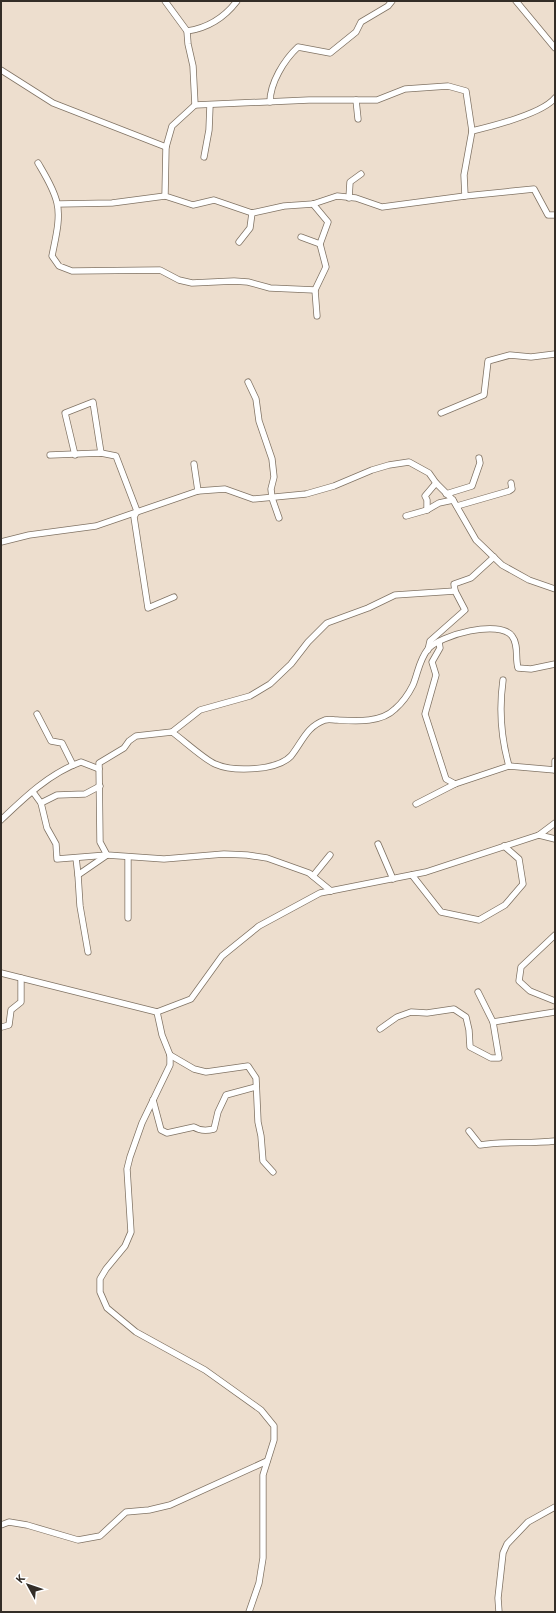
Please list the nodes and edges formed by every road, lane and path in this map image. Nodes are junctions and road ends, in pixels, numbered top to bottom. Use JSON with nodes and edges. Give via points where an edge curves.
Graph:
{"nodes":[{"id":1,"x":165,"y":1,"type":"edge"},
{"id":2,"x":237,"y":1,"type":"edge"},
{"id":3,"x":392,"y":1,"type":"edge"},
{"id":4,"x":516,"y":1,"type":"edge"},
{"id":5,"x":187,"y":31,"type":"junction"},
{"id":6,"x":555,"y":48,"type":"edge"},
{"id":7,"x":1,"y":70,"type":"edge"},
{"id":8,"x":555,"y":98,"type":"edge"},
{"id":9,"x":356,"y":100,"type":"junction"},
{"id":10,"x":270,"y":102,"type":"junction"},
{"id":11,"x":195,"y":105,"type":"junction"},
{"id":12,"x":210,"y":105,"type":"junction"},
{"id":13,"x":358,"y":119,"type":"dead end"},
{"id":14,"x":472,"y":131,"type":"junction"},
{"id":15,"x":166,"y":147,"type":"junction"},
{"id":16,"x":204,"y":156,"type":"dead end"},
{"id":17,"x":38,"y":163,"type":"dead end"},
{"id":18,"x":360,"y":174,"type":"dead end"},
{"id":19,"x":165,"y":196,"type":"junction"},
{"id":20,"x":465,"y":196,"type":"junction"},
{"id":21,"x":349,"y":198,"type":"junction"},
{"id":22,"x":58,"y":204,"type":"junction"},
{"id":23,"x":313,"y":204,"type":"junction"},
{"id":24,"x":252,"y":213,"type":"junction"},
{"id":25,"x":555,"y":215,"type":"edge"},
{"id":26,"x":301,"y":237,"type":"dead end"},
{"id":27,"x":239,"y":242,"type":"dead end"},
{"id":28,"x":320,"y":244,"type":"junction"},
{"id":29,"x":315,"y":290,"type":"junction"},
{"id":30,"x":317,"y":316,"type":"dead end"},
{"id":31,"x":555,"y":354,"type":"edge"},
{"id":32,"x":248,"y":382,"type":"dead end"},
{"id":33,"x":441,"y":413,"type":"dead end"},
{"id":34,"x":101,"y":453,"type":"junction"},
{"id":35,"x":50,"y":455,"type":"dead end"},
{"id":36,"x":75,"y":455,"type":"junction"},
{"id":37,"x":479,"y":458,"type":"dead end"},
{"id":38,"x":194,"y":464,"type":"dead end"},
{"id":39,"x":511,"y":483,"type":"dead end"},
{"id":40,"x":436,"y":484,"type":"junction"},
{"id":41,"x":198,"y":491,"type":"junction"},
{"id":42,"x":446,"y":494,"type":"junction"},
{"id":43,"x":272,"y":498,"type":"junction"},
{"id":44,"x":453,"y":500,"type":"junction"},
{"id":45,"x":457,"y":506,"type":"junction"},
{"id":46,"x":427,"y":510,"type":"junction"},
{"id":47,"x":137,"y":511,"type":"junction"},
{"id":48,"x":406,"y":516,"type":"dead end"},
{"id":49,"x":279,"y":518,"type":"dead end"},
{"id":50,"x":1,"y":542,"type":"edge"},
{"id":51,"x":494,"y":557,"type":"junction"},
{"id":52,"x":555,"y":589,"type":"edge"},
{"id":53,"x":455,"y":591,"type":"junction"},
{"id":54,"x":174,"y":597,"type":"dead end"},
{"id":55,"x":439,"y":642,"type":"junction"},
{"id":56,"x":428,"y":650,"type":"junction"},
{"id":57,"x":555,"y":664,"type":"edge"},
{"id":58,"x":503,"y":680,"type":"dead end"},
{"id":59,"x":37,"y":714,"type":"dead end"},
{"id":60,"x":172,"y":732,"type":"junction"},
{"id":61,"x":555,"y":762,"type":"edge"},
{"id":62,"x":73,"y":765,"type":"junction"},
{"id":63,"x":509,"y":766,"type":"junction"},
{"id":64,"x":100,"y":769,"type":"junction"},
{"id":65,"x":555,"y":770,"type":"edge"},
{"id":66,"x":456,"y":784,"type":"junction"},
{"id":67,"x":100,"y":786,"type":"junction"},
{"id":68,"x":33,"y":792,"type":"junction"},
{"id":69,"x":41,"y":803,"type":"junction"},
{"id":70,"x":416,"y":804,"type":"dead end"},
{"id":71,"x":1,"y":820,"type":"edge"},
{"id":72,"x":555,"y":823,"type":"edge"},
{"id":73,"x":539,"y":835,"type":"junction"},
{"id":74,"x":555,"y":839,"type":"edge"},
{"id":75,"x":378,"y":844,"type":"dead end"},
{"id":76,"x":504,"y":846,"type":"junction"},
{"id":77,"x":107,"y":855,"type":"junction"},
{"id":78,"x":330,"y":855,"type":"dead end"},
{"id":79,"x":128,"y":857,"type":"junction"},
{"id":80,"x":76,"y":858,"type":"junction"},
{"id":81,"x":412,"y":875,"type":"junction"},
{"id":82,"x":78,"y":876,"type":"junction"},
{"id":83,"x":313,"y":876,"type":"junction"},
{"id":84,"x":393,"y":879,"type":"junction"},
{"id":85,"x":331,"y":891,"type":"junction"},
{"id":86,"x":128,"y":918,"type":"dead end"},
{"id":87,"x":555,"y":935,"type":"edge"},
{"id":88,"x":88,"y":952,"type":"dead end"},
{"id":89,"x":1,"y":973,"type":"edge"},
{"id":90,"x":21,"y":978,"type":"junction"},
{"id":91,"x":478,"y":992,"type":"dead end"},
{"id":92,"x":555,"y":1001,"type":"edge"},
{"id":93,"x":157,"y":1012,"type":"junction"},
{"id":94,"x":555,"y":1012,"type":"edge"},
{"id":95,"x":493,"y":1022,"type":"junction"},
{"id":96,"x":2,"y":1027,"type":"dead end"},
{"id":97,"x":380,"y":1029,"type":"dead end"},
{"id":98,"x":170,"y":1055,"type":"junction"},
{"id":99,"x":256,"y":1087,"type":"junction"},
{"id":100,"x":153,"y":1100,"type":"junction"},
{"id":101,"x":469,"y":1131,"type":"dead end"},
{"id":102,"x":555,"y":1141,"type":"edge"},
{"id":103,"x":273,"y":1172,"type":"dead end"},
{"id":104,"x":267,"y":1461,"type":"junction"},
{"id":105,"x":555,"y":1507,"type":"edge"},
{"id":106,"x":1,"y":1525,"type":"edge"},
{"id":107,"x":250,"y":1612,"type":"edge"},
{"id":108,"x":499,"y":1612,"type":"edge"}],
"edges":[{"from":1,"to":5,"type":"street"},
{"from":2,"to":5,"type":"street","via":[[220,19]]},
{"from":3,"to":10,"type":"street","via":[[362,22],[356,32],[330,53],[298,47],[289,55],[278,74],[270,92]]},
{"from":4,"to":6,"type":"street"},
{"from":5,"to":11,"type":"street","via":[[193,66]]},
{"from":7,"to":15,"type":"street","via":[[53,102]]},
{"from":8,"to":14,"type":"street","via":[[542,108],[507,122]]},
{"from":9,"to":10,"type":"street"},
{"from":9,"to":13,"type":"street"},
{"from":9,"to":14,"type":"street","via":[[376,100],[405,89],[448,86],[466,91]]},
{"from":10,"to":12,"type":"street"},
{"from":11,"to":12,"type":"street"},
{"from":11,"to":15,"type":"street","via":[[172,126]]},
{"from":12,"to":16,"type":"street"},
{"from":14,"to":20,"type":"street","via":[[464,175]]},
{"from":15,"to":19,"type":"street"},
{"from":17,"to":22,"type":"street"},
{"from":18,"to":21,"type":"street","via":[[350,182]]},
{"from":19,"to":22,"type":"street","via":[[112,203]]},
{"from":19,"to":24,"type":"street","via":[[193,205],[214,200]]},
{"from":20,"to":21,"type":"street","via":[[382,208],[356,198]]},
{"from":20,"to":25,"type":"street","via":[[534,189],[548,215]]},
{"from":21,"to":23,"type":"street","via":[[337,196]]},
{"from":22,"to":29,"type":"street","via":[[52,256],[59,266],[72,271],[160,270],[179,280],[192,283],[234,281],[270,288]]},
{"from":23,"to":24,"type":"street","via":[[284,206]]},
{"from":23,"to":28,"type":"street","via":[[328,222]]},
{"from":24,"to":27,"type":"street","via":[[250,228]]},
{"from":26,"to":28,"type":"street"},
{"from":28,"to":29,"type":"street","via":[[326,267]]},
{"from":29,"to":30,"type":"street"},
{"from":31,"to":33,"type":"street","via":[[531,357],[510,355],[488,361],[484,395]]},
{"from":32,"to":43,"type":"street","via":[[256,400],[259,421],[272,459]]},
{"from":34,"to":36,"type":"street"},
{"from":34,"to":36,"type":"street","via":[[93,402],[65,413]]},
{"from":34,"to":47,"type":"street","via":[[116,456]]},
{"from":35,"to":36,"type":"street"},
{"from":37,"to":42,"type":"street","via":[[480,463],[472,486]]},
{"from":38,"to":41,"type":"street"},
{"from":39,"to":45,"type":"street","via":[[512,489],[509,491]]},
{"from":40,"to":42,"type":"street"},
{"from":40,"to":43,"type":"street","via":[[429,473],[409,462],[372,470],[334,486],[306,494]]},
{"from":40,"to":46,"type":"street","via":[[425,496]]},
{"from":41,"to":43,"type":"street","via":[[225,489],[253,498]]},
{"from":41,"to":47,"type":"street"},
{"from":42,"to":44,"type":"street"},
{"from":43,"to":49,"type":"street"},
{"from":44,"to":45,"type":"street"},
{"from":44,"to":46,"type":"street","via":[[439,503]]},
{"from":45,"to":51,"type":"street","via":[[476,540]]},
{"from":46,"to":48,"type":"street"},
{"from":47,"to":50,"type":"street","via":[[96,526],[29,535]]},
{"from":47,"to":54,"type":"street","via":[[134,516],[148,608]]},
{"from":51,"to":52,"type":"street","via":[[502,565],[529,580]]},
{"from":51,"to":53,"type":"street","via":[[472,578],[454,584]]},
{"from":53,"to":56,"type":"street","via":[[465,610],[430,641]]},
{"from":53,"to":60,"type":"street","via":[[395,595],[327,623],[270,684],[250,696],[200,710]]},
{"from":55,"to":56,"type":"street"},
{"from":55,"to":57,"type":"street","via":[[481,629],[505,630],[516,644],[518,668],[531,670]]},
{"from":55,"to":66,"type":"street","via":[[440,648],[432,662],[436,675],[425,714],[446,779]]},
{"from":56,"to":60,"type":"street","via":[[423,656],[409,692],[395,710],[380,718],[328,719],[317,724],[310,728],[286,760],[274,765],[242,769],[215,764]]},
{"from":58,"to":63,"type":"street","via":[[500,710],[504,750]]},
{"from":59,"to":62,"type":"street","via":[[51,741],[62,743]]},
{"from":60,"to":64,"type":"street","via":[[136,736],[124,748],[99,763]]},
{"from":61,"to":65,"type":"street"},
{"from":62,"to":64,"type":"street","via":[[81,762]]},
{"from":62,"to":68,"type":"street"},
{"from":63,"to":65,"type":"street"},
{"from":63,"to":66,"type":"street"},
{"from":64,"to":67,"type":"street"},
{"from":66,"to":70,"type":"street"},
{"from":67,"to":69,"type":"street","via":[[86,794],[57,795]]},
{"from":67,"to":77,"type":"street","via":[[100,842]]},
{"from":68,"to":69,"type":"street"},
{"from":68,"to":71,"type":"street"},
{"from":69,"to":80,"type":"street","via":[[47,828],[56,844],[57,859]]},
{"from":72,"to":73,"type":"street"},
{"from":73,"to":74,"type":"street"},
{"from":73,"to":76,"type":"street"},
{"from":75,"to":84,"type":"street"},
{"from":76,"to":81,"type":"street"},
{"from":76,"to":81,"type":"street","via":[[519,859],[524,884],[505,905],[479,920],[441,912]]},
{"from":77,"to":79,"type":"street"},
{"from":77,"to":80,"type":"street"},
{"from":77,"to":82,"type":"street"},
{"from":78,"to":83,"type":"street"},
{"from":79,"to":83,"type":"street","via":[[164,859],[224,854],[248,855],[267,858],[309,872]]},
{"from":79,"to":86,"type":"street"},
{"from":80,"to":82,"type":"street"},
{"from":81,"to":84,"type":"street"},
{"from":82,"to":88,"type":"street"},
{"from":83,"to":85,"type":"street"},
{"from":84,"to":85,"type":"street"},
{"from":85,"to":93,"type":"street","via":[[320,893],[259,926],[222,956],[191,999]]},
{"from":87,"to":92,"type":"street","via":[[521,967],[520,981],[530,992]]},
{"from":89,"to":90,"type":"street"},
{"from":90,"to":93,"type":"street"},
{"from":90,"to":96,"type":"street","via":[[21,1002],[11,1010],[9,1025]]},
{"from":91,"to":95,"type":"street"},
{"from":93,"to":98,"type":"street"},
{"from":94,"to":95,"type":"street"},
{"from":95,"to":97,"type":"street","via":[[500,1058],[491,1058],[470,1047],[470,1030],[466,1017],[454,1009],[427,1013],[411,1012],[397,1017]]},
{"from":98,"to":99,"type":"street","via":[[194,1069],[206,1072],[248,1066],[256,1078]]},
{"from":98,"to":100,"type":"street","via":[[170,1065]]},
{"from":99,"to":100,"type":"street","via":[[226,1095],[214,1129],[210,1130],[200,1131],[194,1127],[167,1133],[161,1130]]},
{"from":99,"to":103,"type":"street","via":[[263,1160]]},
{"from":100,"to":104,"type":"street","via":[[133,1145],[127,1169],[131,1232],[126,1246],[106,1268],[100,1279],[100,1292],[108,1308],[136,1332],[205,1370],[261,1410],[274,1426],[274,1440]]},
{"from":101,"to":102,"type":"street","via":[[480,1145]]},
{"from":104,"to":106,"type":"street","via":[[170,1505],[126,1512],[100,1536],[78,1540],[27,1525],[9,1522]]},
{"from":104,"to":107,"type":"street","via":[[263,1475],[263,1558]]},
{"from":105,"to":108,"type":"street","via":[[528,1522],[507,1544],[502,1561]]}]}
